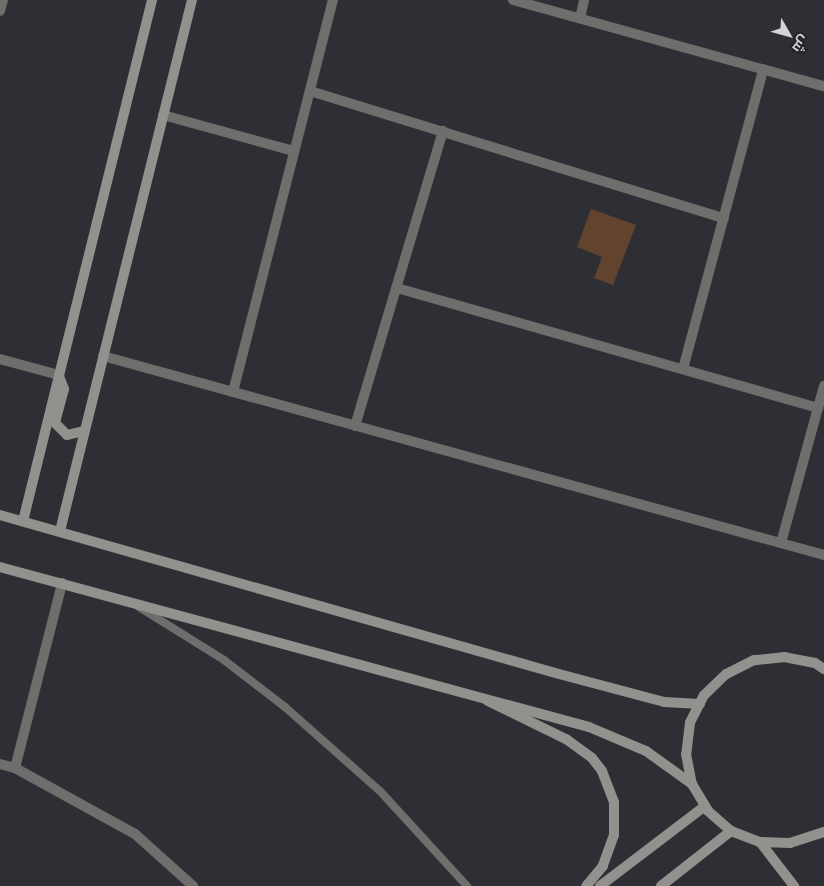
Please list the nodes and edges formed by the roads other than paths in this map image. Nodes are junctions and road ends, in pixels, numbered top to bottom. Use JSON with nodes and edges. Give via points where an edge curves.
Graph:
{"nodes":[{"id":1,"x":3,"y":0,"type":"edge"},
{"id":2,"x":152,"y":0,"type":"edge"},
{"id":3,"x":192,"y":0,"type":"edge"},
{"id":4,"x":332,"y":0,"type":"edge"},
{"id":5,"x":513,"y":0,"type":"edge"},
{"id":6,"x":584,"y":0,"type":"edge"},
{"id":7,"x":0,"y":11,"type":"edge"},
{"id":8,"x":580,"y":18,"type":"junction"},
{"id":9,"x":763,"y":70,"type":"junction"},
{"id":10,"x":824,"y":86,"type":"edge"},
{"id":11,"x":310,"y":91,"type":"junction"},
{"id":12,"x":164,"y":115,"type":"junction"},
{"id":13,"x":442,"y":132,"type":"junction"},
{"id":14,"x":294,"y":151,"type":"junction"},
{"id":15,"x":724,"y":218,"type":"junction"},
{"id":16,"x":397,"y":288,"type":"junction"},
{"id":17,"x":104,"y":356,"type":"junction"},
{"id":18,"x":0,"y":359,"type":"edge"},
{"id":19,"x":683,"y":369,"type":"junction"},
{"id":20,"x":59,"y":375,"type":"junction"},
{"id":21,"x":824,"y":386,"type":"edge"},
{"id":22,"x":233,"y":392,"type":"junction"},
{"id":23,"x":818,"y":408,"type":"junction"},
{"id":24,"x":355,"y":426,"type":"junction"},
{"id":25,"x":85,"y":431,"type":"junction"},
{"id":26,"x":0,"y":515,"type":"edge"},
{"id":27,"x":23,"y":521,"type":"junction"},
{"id":28,"x":60,"y":531,"type":"junction"},
{"id":29,"x":781,"y":544,"type":"junction"},
{"id":30,"x":824,"y":554,"type":"edge"},
{"id":31,"x":0,"y":567,"type":"edge"},
{"id":32,"x":62,"y":583,"type":"junction"},
{"id":33,"x":133,"y":602,"type":"junction"},
{"id":34,"x":824,"y":669,"type":"edge"},
{"id":35,"x":476,"y":695,"type":"junction"},
{"id":36,"x":700,"y":704,"type":"junction"},
{"id":37,"x":0,"y":764,"type":"edge"},
{"id":38,"x":15,"y":768,"type":"junction"},
{"id":39,"x":692,"y":784,"type":"junction"},
{"id":40,"x":705,"y":806,"type":"junction"},
{"id":41,"x":731,"y":830,"type":"junction"},
{"id":42,"x":824,"y":832,"type":"edge"},
{"id":43,"x":760,"y":842,"type":"junction"},
{"id":44,"x":193,"y":886,"type":"edge"},
{"id":45,"x":467,"y":886,"type":"edge"},
{"id":46,"x":586,"y":886,"type":"edge"},
{"id":47,"x":600,"y":886,"type":"edge"},
{"id":48,"x":661,"y":886,"type":"edge"},
{"id":49,"x":794,"y":886,"type":"edge"}],
"edges":[{"from":1,"to":7,"type":"street"},
{"from":2,"to":20,"type":"main road"},
{"from":3,"to":12,"type":"main road"},
{"from":4,"to":11,"type":"street"},
{"from":5,"to":8,"type":"street"},
{"from":6,"to":8,"type":"street"},
{"from":8,"to":9,"type":"street"},
{"from":9,"to":10,"type":"street"},
{"from":9,"to":15,"type":"street"},
{"from":11,"to":13,"type":"street"},
{"from":11,"to":14,"type":"street"},
{"from":12,"to":14,"type":"street"},
{"from":12,"to":17,"type":"main road"},
{"from":13,"to":15,"type":"street"},
{"from":13,"to":16,"type":"street"},
{"from":14,"to":22,"type":"street"},
{"from":15,"to":19,"type":"street"},
{"from":16,"to":19,"type":"street"},
{"from":16,"to":24,"type":"street"},
{"from":17,"to":22,"type":"street"},
{"from":17,"to":25,"type":"main road"},
{"from":18,"to":20,"type":"street"},
{"from":19,"to":23,"type":"street"},
{"from":20,"to":25,"type":"main road","via":[[64,389],[55,422],[67,435]]},
{"from":20,"to":27,"type":"main road"},
{"from":21,"to":23,"type":"street"},
{"from":22,"to":24,"type":"street"},
{"from":23,"to":29,"type":"street"},
{"from":24,"to":29,"type":"street"},
{"from":25,"to":28,"type":"main road"},
{"from":26,"to":27,"type":"main road"},
{"from":27,"to":28,"type":"main road"},
{"from":28,"to":36,"type":"main road","via":[[568,677],[664,702]]},
{"from":29,"to":30,"type":"street"},
{"from":31,"to":32,"type":"main road"},
{"from":32,"to":33,"type":"main road"},
{"from":32,"to":38,"type":"street"},
{"from":33,"to":35,"type":"main road"},
{"from":33,"to":45,"type":"lane","via":[[224,660],[286,707],[380,792]]},
{"from":34,"to":36,"type":"main road","via":[[815,663],[785,657],[754,660],[726,674]]},
{"from":35,"to":39,"type":"main road","via":[[621,739],[646,751]]},
{"from":35,"to":46,"type":"main road","via":[[566,739],[592,758],[602,771],[614,802],[614,835],[603,866]]},
{"from":36,"to":39,"type":"main road","via":[[690,723],[686,754]]},
{"from":37,"to":38,"type":"street"},
{"from":38,"to":44,"type":"street","via":[[135,834]]},
{"from":39,"to":40,"type":"main road"},
{"from":40,"to":41,"type":"main road"},
{"from":40,"to":47,"type":"main road"},
{"from":41,"to":43,"type":"main road"},
{"from":41,"to":48,"type":"main road"},
{"from":42,"to":43,"type":"main road","via":[[790,843]]},
{"from":43,"to":49,"type":"main road"}]}
